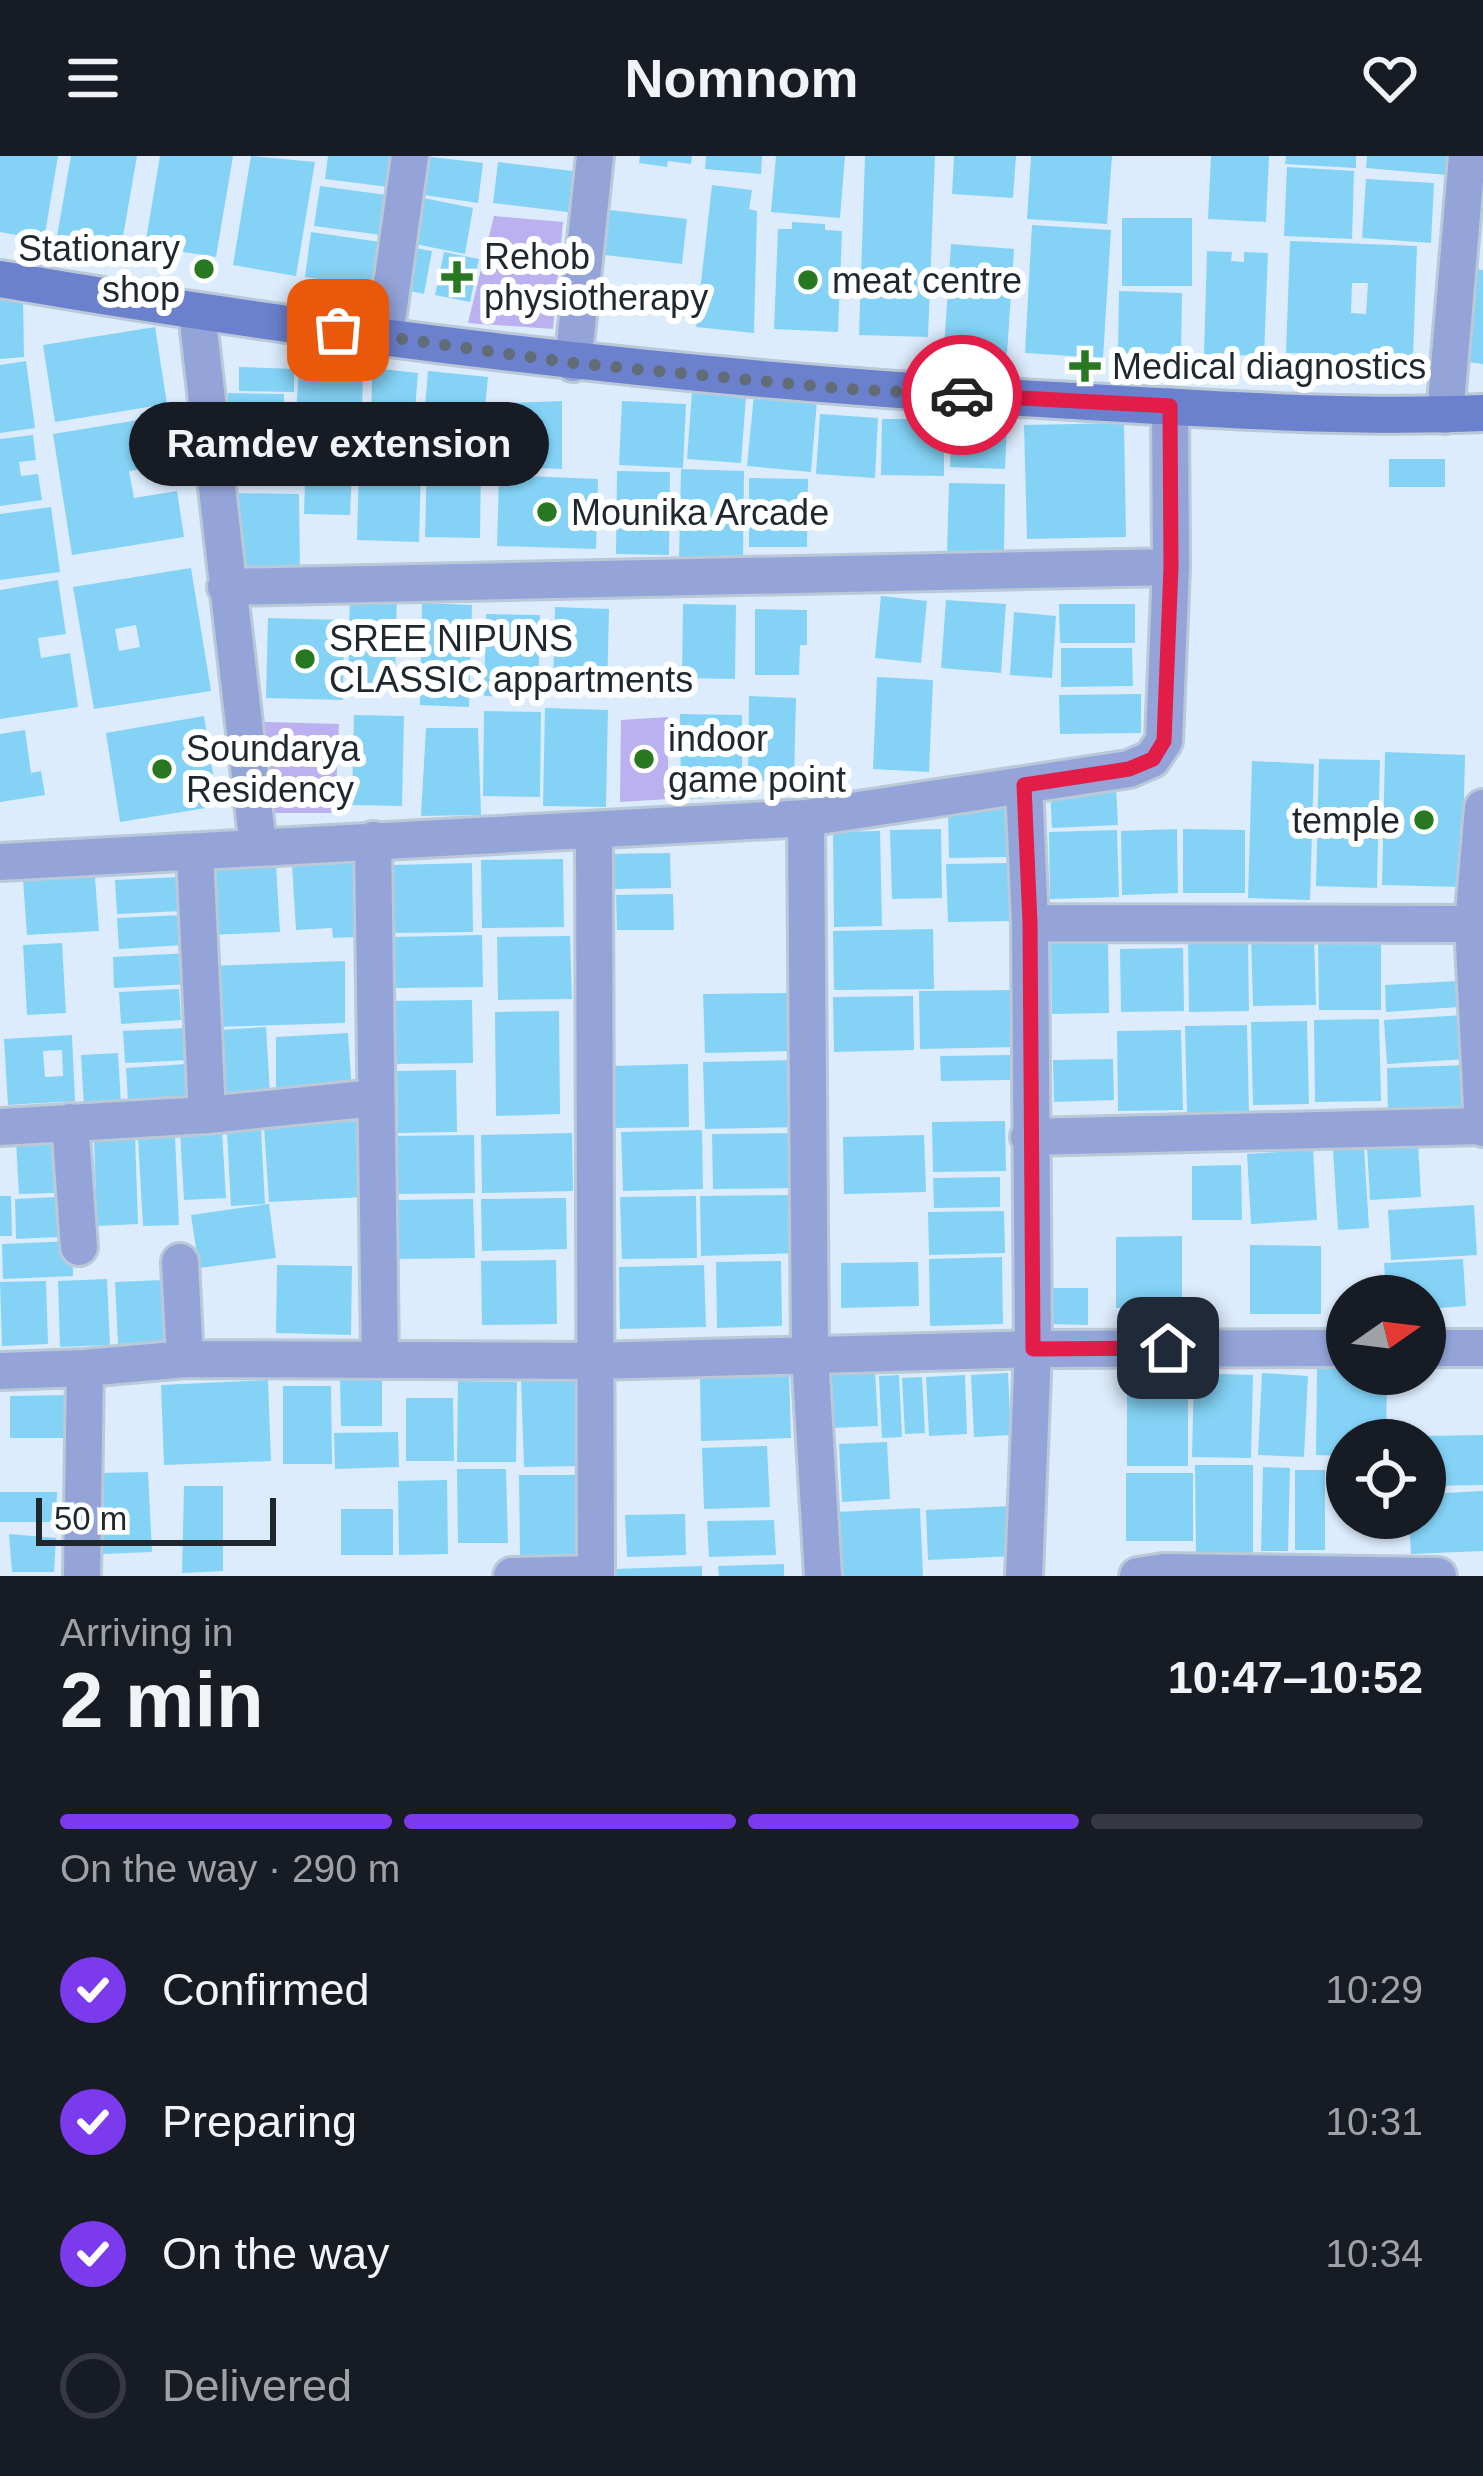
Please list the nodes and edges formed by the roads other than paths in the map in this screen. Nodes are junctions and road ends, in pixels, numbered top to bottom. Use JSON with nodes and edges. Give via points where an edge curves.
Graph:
{"nodes":[{"id":1,"x":410,"y":156,"type":"edge"},
{"id":2,"x":595,"y":156,"type":"edge"},
{"id":3,"x":1467,"y":156,"type":"edge"},
{"id":4,"x":0,"y":279,"type":"edge"},
{"id":5,"x":197,"y":313,"type":"junction"},
{"id":6,"x":385,"y":335,"type":"junction"},
{"id":7,"x":573,"y":363,"type":"junction"},
{"id":8,"x":1170,"y":406,"type":"junction"},
{"id":9,"x":1483,"y":413,"type":"edge"},
{"id":10,"x":1444,"y":415,"type":"junction"},
{"id":11,"x":1171,"y":567,"type":"junction"},
{"id":12,"x":226,"y":587,"type":"junction"},
{"id":13,"x":1024,"y":785,"type":"junction"},
{"id":14,"x":806,"y":818,"type":"junction"},
{"id":15,"x":1482,"y":823,"type":"edge"},
{"id":16,"x":594,"y":830,"type":"junction"},
{"id":17,"x":373,"y":840,"type":"junction"},
{"id":18,"x":258,"y":846,"type":"junction"},
{"id":19,"x":195,"y":853,"type":"junction"},
{"id":20,"x":0,"y":862,"type":"edge"},
{"id":21,"x":1030,"y":923,"type":"junction"},
{"id":22,"x":1474,"y":924,"type":"junction"},
{"id":23,"x":1482,"y":1036,"type":"edge"},
{"id":24,"x":375,"y":1098,"type":"junction"},
{"id":25,"x":207,"y":1115,"type":"junction"},
{"id":26,"x":70,"y":1122,"type":"junction"},
{"id":27,"x":0,"y":1126,"type":"edge"},
{"id":28,"x":1483,"y":1127,"type":"edge"},
{"id":29,"x":1029,"y":1137,"type":"junction"},
{"id":30,"x":79,"y":1247,"type":"dead end"},
{"id":31,"x":180,"y":1262,"type":"dead end"},
{"id":32,"x":1326,"y":1348,"type":"edge"},
{"id":33,"x":1446,"y":1348,"type":"edge"},
{"id":34,"x":1483,"y":1348,"type":"edge"},
{"id":35,"x":1033,"y":1349,"type":"junction"},
{"id":36,"x":810,"y":1355,"type":"junction"},
{"id":37,"x":380,"y":1358,"type":"junction"},
{"id":38,"x":185,"y":1359,"type":"junction"},
{"id":39,"x":595,"y":1360,"type":"junction"},
{"id":40,"x":85,"y":1369,"type":"junction"},
{"id":41,"x":0,"y":1370,"type":"edge"},
{"id":42,"x":1155,"y":1574,"type":"edge"},
{"id":43,"x":1389,"y":1574,"type":"edge"},
{"id":44,"x":597,"y":1575,"type":"edge"},
{"id":45,"x":82,"y":1576,"type":"edge"},
{"id":46,"x":512,"y":1576,"type":"edge"},
{"id":47,"x":824,"y":1576,"type":"edge"},
{"id":48,"x":1024,"y":1576,"type":"edge"},
{"id":49,"x":1438,"y":1576,"type":"edge"}],
"edges":[{"from":1,"to":6,"type":"street"},
{"from":2,"to":7,"type":"street"},
{"from":3,"to":10,"type":"street"},
{"from":4,"to":5,"type":"street"},
{"from":5,"to":6,"type":"street"},
{"from":5,"to":12,"type":"street"},
{"from":6,"to":7,"type":"street"},
{"from":7,"to":8,"type":"street","via":[[846,389]]},
{"from":8,"to":10,"type":"street"},
{"from":8,"to":11,"type":"street"},
{"from":9,"to":10,"type":"street"},
{"from":11,"to":12,"type":"street"},
{"from":11,"to":13,"type":"street","via":[[1168,712],[1153,759]]},
{"from":12,"to":18,"type":"street"},
{"from":13,"to":14,"type":"street"},
{"from":13,"to":21,"type":"street"},
{"from":14,"to":16,"type":"street"},
{"from":14,"to":36,"type":"street"},
{"from":15,"to":22,"type":"street"},
{"from":16,"to":17,"type":"street"},
{"from":16,"to":39,"type":"street"},
{"from":17,"to":18,"type":"street"},
{"from":17,"to":24,"type":"street"},
{"from":18,"to":19,"type":"street"},
{"from":19,"to":20,"type":"street"},
{"from":19,"to":25,"type":"street"},
{"from":21,"to":22,"type":"street"},
{"from":21,"to":29,"type":"street"},
{"from":22,"to":23,"type":"street"},
{"from":23,"to":28,"type":"street"},
{"from":24,"to":25,"type":"street"},
{"from":24,"to":37,"type":"street"},
{"from":25,"to":26,"type":"street"},
{"from":26,"to":27,"type":"street"},
{"from":26,"to":30,"type":"street"},
{"from":28,"to":29,"type":"street"},
{"from":29,"to":35,"type":"street"},
{"from":31,"to":38,"type":"street"},
{"from":32,"to":35,"type":"street"},
{"from":33,"to":34,"type":"street"},
{"from":35,"to":36,"type":"street"},
{"from":35,"to":48,"type":"street"},
{"from":36,"to":39,"type":"street"},
{"from":36,"to":47,"type":"street"},
{"from":37,"to":38,"type":"street"},
{"from":37,"to":39,"type":"street"},
{"from":38,"to":40,"type":"street"},
{"from":39,"to":44,"type":"street"},
{"from":40,"to":41,"type":"street"},
{"from":40,"to":45,"type":"street"},
{"from":42,"to":43,"type":"street"},
{"from":43,"to":49,"type":"street"},
{"from":44,"to":46,"type":"street"}]}
